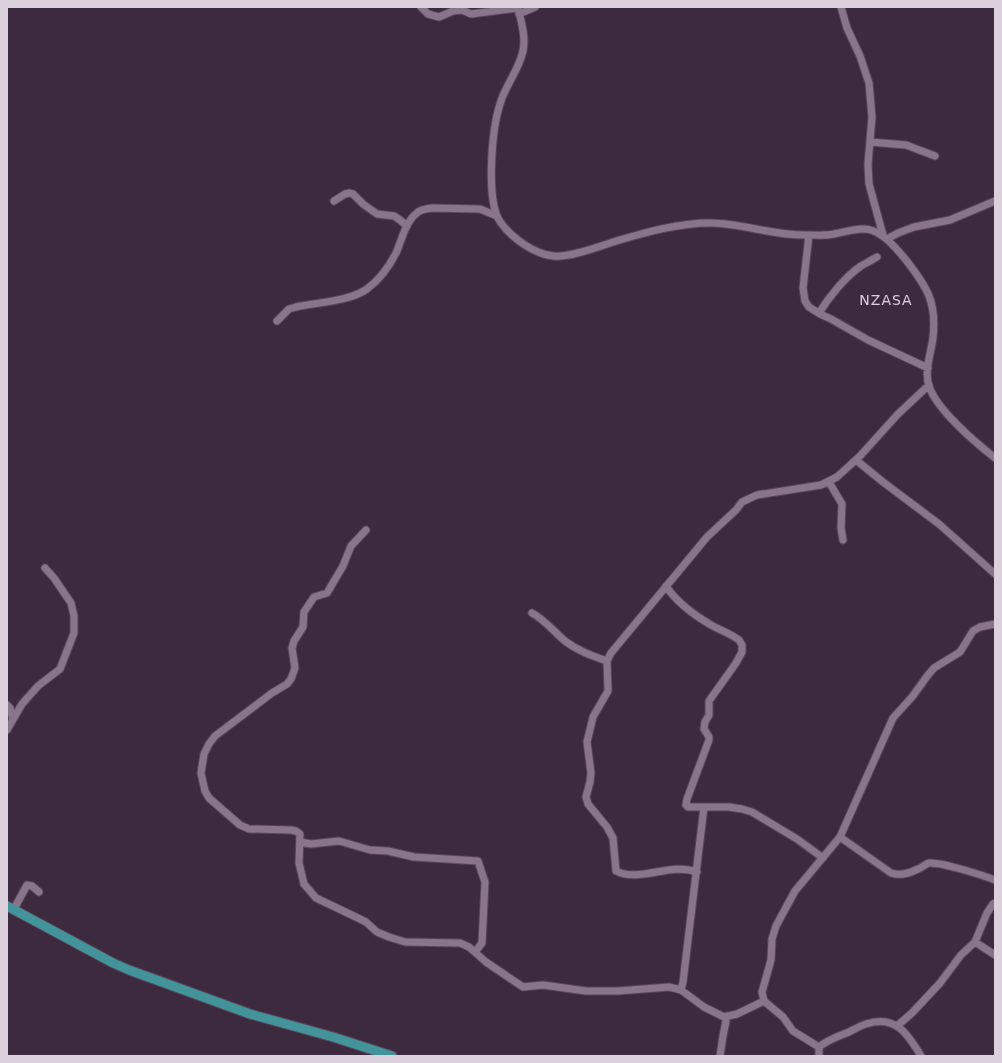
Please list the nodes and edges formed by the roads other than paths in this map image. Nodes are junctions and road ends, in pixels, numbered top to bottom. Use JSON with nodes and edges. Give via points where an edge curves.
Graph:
{"nodes":[{"id":1,"x":421,"y":7,"type":"edge"},
{"id":2,"x":534,"y":7,"type":"edge"},
{"id":3,"x":841,"y":7,"type":"edge"},
{"id":4,"x":519,"y":10,"type":"edge"},
{"id":5,"x":870,"y":142,"type":"junction"},
{"id":6,"x":934,"y":156,"type":"dead end"},
{"id":7,"x":334,"y":201,"type":"dead end"},
{"id":8,"x":995,"y":201,"type":"edge"},
{"id":9,"x":497,"y":216,"type":"junction"},
{"id":10,"x":407,"y":226,"type":"junction"},
{"id":11,"x":809,"y":235,"type":"junction"},
{"id":12,"x":885,"y":237,"type":"junction"},
{"id":13,"x":877,"y":257,"type":"dead end"},
{"id":14,"x":819,"y":313,"type":"junction"},
{"id":15,"x":277,"y":321,"type":"dead end"},
{"id":16,"x":928,"y":368,"type":"junction"},
{"id":17,"x":929,"y":385,"type":"junction"},
{"id":18,"x":995,"y":458,"type":"edge"},
{"id":19,"x":856,"y":460,"type":"junction"},
{"id":20,"x":830,"y":482,"type":"junction"},
{"id":21,"x":366,"y":530,"type":"dead end"},
{"id":22,"x":843,"y":540,"type":"dead end"},
{"id":23,"x":45,"y":568,"type":"dead end"},
{"id":24,"x":995,"y":574,"type":"edge"},
{"id":25,"x":666,"y":586,"type":"junction"},
{"id":26,"x":532,"y":613,"type":"dead end"},
{"id":27,"x":995,"y":624,"type":"edge"},
{"id":28,"x":607,"y":662,"type":"junction"},
{"id":29,"x":7,"y":705,"type":"edge"},
{"id":30,"x":13,"y":720,"type":"junction"},
{"id":31,"x":7,"y":730,"type":"edge"},
{"id":32,"x":704,"y":807,"type":"junction"},
{"id":33,"x":840,"y":837,"type":"junction"},
{"id":34,"x":300,"y":842,"type":"junction"},
{"id":35,"x":823,"y":858,"type":"junction"},
{"id":36,"x":696,"y":872,"type":"junction"},
{"id":37,"x":995,"y":880,"type":"edge"},
{"id":38,"x":39,"y":892,"type":"dead end"},
{"id":39,"x":995,"y":903,"type":"edge"},
{"id":40,"x":11,"y":907,"type":"edge"},
{"id":41,"x":975,"y":942,"type":"junction"},
{"id":42,"x":475,"y":952,"type":"junction"},
{"id":43,"x":995,"y":955,"type":"edge"},
{"id":44,"x":681,"y":990,"type":"junction"},
{"id":45,"x":764,"y":1001,"type":"junction"},
{"id":46,"x":727,"y":1016,"type":"junction"},
{"id":47,"x":897,"y":1026,"type":"junction"},
{"id":48,"x":819,"y":1047,"type":"junction"},
{"id":49,"x":390,"y":1056,"type":"edge"},
{"id":50,"x":720,"y":1056,"type":"edge"},
{"id":51,"x":819,"y":1056,"type":"edge"},
{"id":52,"x":921,"y":1056,"type":"edge"}],
"edges":[{"from":1,"to":4,"type":"street","via":[[433,16],[439,17],[462,10],[476,14]]},
{"from":2,"to":4,"type":"street"},
{"from":3,"to":5,"type":"street","via":[[869,83],[872,117]]},
{"from":4,"to":9,"type":"street","via":[[524,35],[523,50],[500,104],[494,128],[492,180],[493,202]]},
{"from":5,"to":6,"type":"street","via":[[906,145]]},
{"from":5,"to":12,"type":"street","via":[[869,184]]},
{"from":7,"to":10,"type":"street","via":[[349,193],[353,194],[377,214],[394,216]]},
{"from":8,"to":12,"type":"street","via":[[950,220],[914,227]]},
{"from":9,"to":10,"type":"street","via":[[480,209],[432,208],[418,212]]},
{"from":9,"to":11,"type":"street","via":[[506,229],[527,246],[555,256],[663,229],[709,223]]},
{"from":10,"to":15,"type":"street","via":[[384,273],[365,290],[350,297],[296,307]]},
{"from":11,"to":12,"type":"street","via":[[832,234],[861,228]]},
{"from":11,"to":14,"type":"street","via":[[803,288],[805,301]]},
{"from":12,"to":16,"type":"street","via":[[928,290],[933,306],[934,335]]},
{"from":13,"to":14,"type":"street","via":[[854,272],[834,292]]},
{"from":14,"to":16,"type":"street","via":[[868,340]]},
{"from":16,"to":17,"type":"street"},
{"from":17,"to":18,"type":"street","via":[[935,398],[960,428]]},
{"from":17,"to":19,"type":"street"},
{"from":19,"to":20,"type":"street"},
{"from":19,"to":24,"type":"street","via":[[939,524]]},
{"from":20,"to":22,"type":"street","via":[[842,508]]},
{"from":20,"to":25,"type":"street","via":[[757,494],[742,502],[707,537]]},
{"from":21,"to":34,"type":"street","via":[[351,546],[327,593],[314,598],[304,612],[303,627],[292,648],[295,668],[291,679],[215,736],[204,754],[201,773],[204,791],[209,798],[240,825],[249,829],[296,831],[300,834]]},
{"from":23,"to":30,"type":"street","via":[[71,603],[74,633],[60,669],[38,686],[22,704]]},
{"from":25,"to":28,"type":"street","via":[[611,653]]},
{"from":25,"to":32,"type":"street","via":[[689,610],[736,638],[743,649],[708,704],[709,715],[704,729],[709,740],[686,804],[688,807]]},
{"from":26,"to":28,"type":"street","via":[[570,645]]},
{"from":27,"to":33,"type":"street","via":[[973,631],[960,652],[934,668],[896,714]]},
{"from":28,"to":36,"type":"street","via":[[608,691],[593,717],[587,742],[591,773],[586,797],[588,804],[613,838],[616,871],[636,874],[675,869]]},
{"from":29,"to":30,"type":"street"},
{"from":30,"to":31,"type":"street"},
{"from":32,"to":35,"type":"street","via":[[738,808],[752,812]]},
{"from":32,"to":36,"type":"street"},
{"from":33,"to":35,"type":"street"},
{"from":33,"to":37,"type":"street","via":[[896,875],[918,870],[926,864],[934,864]]},
{"from":34,"to":42,"type":"street","via":[[299,863],[304,884],[316,898],[366,922],[377,932],[389,937],[405,942],[460,943]]},
{"from":34,"to":42,"type":"street","via":[[311,844],[339,841],[370,850],[420,858],[478,861],[485,882],[482,943]]},
{"from":35,"to":45,"type":"street","via":[[795,891],[774,930],[771,960],[762,992]]},
{"from":36,"to":44,"type":"street"},
{"from":38,"to":40,"type":"street","via":[[27,885]]},
{"from":39,"to":41,"type":"street","via":[[987,913]]},
{"from":40,"to":49,"type":"main road","via":[[113,964],[257,1016]]},
{"from":41,"to":43,"type":"street"},
{"from":41,"to":47,"type":"street","via":[[940,983]]},
{"from":42,"to":44,"type":"street","via":[[523,987],[543,985],[586,991],[669,987]]},
{"from":44,"to":46,"type":"street","via":[[704,1007]]},
{"from":45,"to":46,"type":"street"},
{"from":45,"to":48,"type":"street","via":[[793,1031]]},
{"from":46,"to":50,"type":"street"},
{"from":47,"to":48,"type":"street","via":[[885,1021],[865,1024]]},
{"from":47,"to":52,"type":"street","via":[[909,1036]]},
{"from":48,"to":51,"type":"street"}]}
